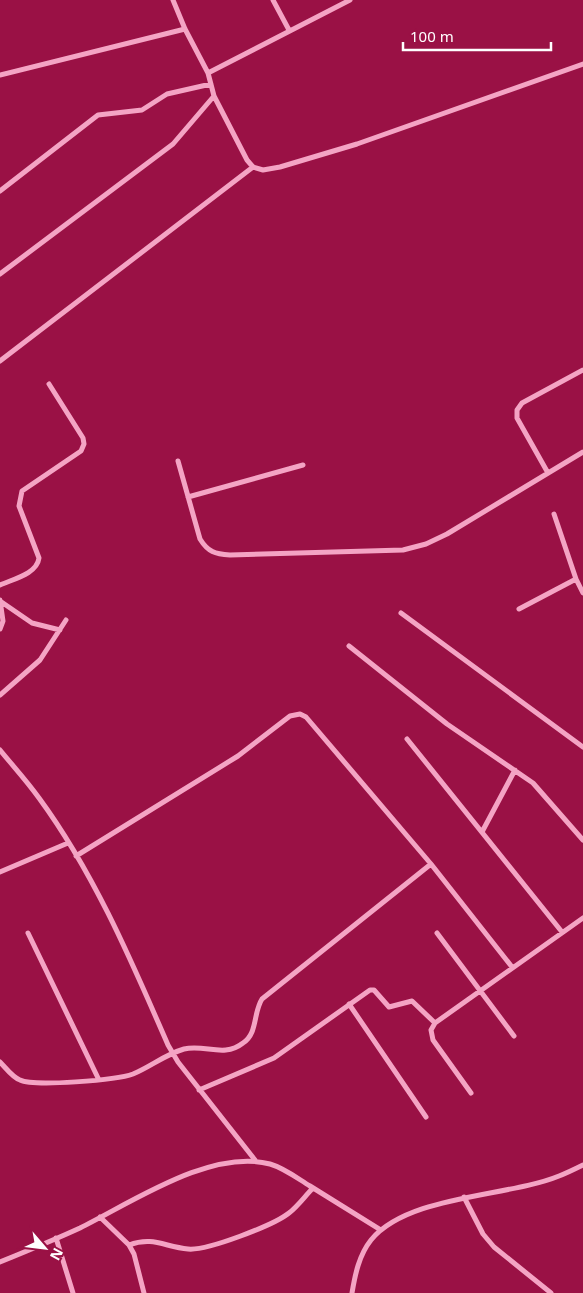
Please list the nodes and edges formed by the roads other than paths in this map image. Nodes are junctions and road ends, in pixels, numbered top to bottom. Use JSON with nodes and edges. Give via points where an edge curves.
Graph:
{"nodes":[{"id":1,"x":173,"y":0,"type":"edge"},
{"id":2,"x":274,"y":0,"type":"edge"},
{"id":3,"x":347,"y":1,"type":"edge"},
{"id":4,"x":185,"y":29,"type":"junction"},
{"id":5,"x":288,"y":30,"type":"junction"},
{"id":6,"x":583,"y":64,"type":"edge"},
{"id":7,"x":208,"y":73,"type":"junction"},
{"id":8,"x":0,"y":75,"type":"edge"},
{"id":9,"x":211,"y":84,"type":"junction"},
{"id":10,"x":214,"y":96,"type":"junction"},
{"id":11,"x":253,"y":167,"type":"junction"},
{"id":12,"x":0,"y":191,"type":"edge"},
{"id":13,"x":0,"y":274,"type":"edge"},
{"id":14,"x":0,"y":361,"type":"edge"},
{"id":15,"x":583,"y":370,"type":"edge"},
{"id":16,"x":49,"y":384,"type":"dead end"},
{"id":17,"x":583,"y":452,"type":"edge"},
{"id":18,"x":178,"y":462,"type":"dead end"},
{"id":19,"x":303,"y":465,"type":"dead end"},
{"id":20,"x":548,"y":473,"type":"junction"},
{"id":21,"x":188,"y":497,"type":"junction"},
{"id":22,"x":554,"y":514,"type":"dead end"},
{"id":23,"x":576,"y":579,"type":"junction"},
{"id":24,"x":0,"y":585,"type":"edge"},
{"id":25,"x":583,"y":593,"type":"edge"},
{"id":26,"x":0,"y":600,"type":"edge"},
{"id":27,"x":519,"y":609,"type":"dead end"},
{"id":28,"x":401,"y":613,"type":"dead end"},
{"id":29,"x":66,"y":620,"type":"dead end"},
{"id":30,"x":0,"y":629,"type":"edge"},
{"id":31,"x":60,"y":630,"type":"junction"},
{"id":32,"x":349,"y":646,"type":"dead end"},
{"id":33,"x":0,"y":695,"type":"edge"},
{"id":34,"x":407,"y":739,"type":"dead end"},
{"id":35,"x":583,"y":747,"type":"edge"},
{"id":36,"x":0,"y":750,"type":"edge"},
{"id":37,"x":515,"y":770,"type":"junction"},
{"id":38,"x":482,"y":832,"type":"junction"},
{"id":39,"x":583,"y":840,"type":"edge"},
{"id":40,"x":68,"y":843,"type":"junction"},
{"id":41,"x":76,"y":856,"type":"junction"},
{"id":42,"x":431,"y":864,"type":"junction"},
{"id":43,"x":0,"y":872,"type":"edge"},
{"id":44,"x":583,"y":918,"type":"edge"},
{"id":45,"x":437,"y":932,"type":"dead end"},
{"id":46,"x":562,"y":932,"type":"junction"},
{"id":47,"x":28,"y":933,"type":"dead end"},
{"id":48,"x":512,"y":967,"type":"junction"},
{"id":49,"x":479,"y":991,"type":"junction"},
{"id":50,"x":349,"y":1004,"type":"junction"},
{"id":51,"x":435,"y":1023,"type":"junction"},
{"id":52,"x":514,"y":1036,"type":"dead end"},
{"id":53,"x":174,"y":1054,"type":"junction"},
{"id":54,"x":0,"y":1062,"type":"edge"},
{"id":55,"x":99,"y":1080,"type":"junction"},
{"id":56,"x":199,"y":1090,"type":"junction"},
{"id":57,"x":471,"y":1092,"type":"dead end"},
{"id":58,"x":426,"y":1117,"type":"dead end"},
{"id":59,"x":255,"y":1160,"type":"junction"},
{"id":60,"x":583,"y":1165,"type":"edge"},
{"id":61,"x":313,"y":1188,"type":"junction"},
{"id":62,"x":464,"y":1197,"type":"junction"},
{"id":63,"x":100,"y":1217,"type":"junction"},
{"id":64,"x":381,"y":1230,"type":"junction"},
{"id":65,"x":56,"y":1238,"type":"junction"},
{"id":66,"x":129,"y":1245,"type":"junction"},
{"id":67,"x":0,"y":1262,"type":"edge"},
{"id":68,"x":73,"y":1293,"type":"edge"},
{"id":69,"x":144,"y":1293,"type":"edge"},
{"id":70,"x":352,"y":1293,"type":"edge"},
{"id":71,"x":551,"y":1293,"type":"edge"}],
"edges":[{"from":1,"to":4,"type":"street"},
{"from":2,"to":5,"type":"street"},
{"from":3,"to":5,"type":"street"},
{"from":4,"to":7,"type":"street"},
{"from":4,"to":8,"type":"street"},
{"from":5,"to":7,"type":"street"},
{"from":6,"to":11,"type":"street","via":[[357,144],[280,167],[263,170]]},
{"from":7,"to":9,"type":"street"},
{"from":9,"to":10,"type":"street"},
{"from":9,"to":12,"type":"street","via":[[167,94],[142,110],[98,115]]},
{"from":10,"to":11,"type":"street"},
{"from":10,"to":13,"type":"street","via":[[173,144]]},
{"from":11,"to":14,"type":"street"},
{"from":15,"to":20,"type":"street","via":[[522,403],[518,410],[517,418]]},
{"from":16,"to":24,"type":"street","via":[[84,444],[81,450],[22,491],[19,506],[39,558],[38,565],[34,570]]},
{"from":17,"to":20,"type":"street"},
{"from":18,"to":21,"type":"street"},
{"from":19,"to":21,"type":"street"},
{"from":20,"to":21,"type":"street","via":[[447,534],[403,550],[216,554],[206,549],[200,539]]},
{"from":22,"to":23,"type":"street"},
{"from":23,"to":25,"type":"street"},
{"from":23,"to":27,"type":"street"},
{"from":26,"to":30,"type":"street","via":[[3,621]]},
{"from":26,"to":31,"type":"street","via":[[32,623]]},
{"from":28,"to":35,"type":"street"},
{"from":29,"to":31,"type":"street"},
{"from":31,"to":33,"type":"street","via":[[40,660]]},
{"from":32,"to":37,"type":"street","via":[[447,724]]},
{"from":34,"to":38,"type":"street"},
{"from":36,"to":40,"type":"street","via":[[40,798]]},
{"from":37,"to":38,"type":"street"},
{"from":37,"to":39,"type":"street","via":[[533,783]]},
{"from":38,"to":46,"type":"street"},
{"from":40,"to":41,"type":"street"},
{"from":40,"to":43,"type":"street"},
{"from":41,"to":42,"type":"street","via":[[238,756],[290,716],[300,714],[306,717]]},
{"from":41,"to":53,"type":"street","via":[[116,928]]},
{"from":42,"to":48,"type":"street"},
{"from":42,"to":53,"type":"street","via":[[262,999],[251,1035],[245,1042],[229,1050],[190,1048]]},
{"from":44,"to":46,"type":"street"},
{"from":45,"to":49,"type":"street"},
{"from":46,"to":48,"type":"street"},
{"from":47,"to":55,"type":"street"},
{"from":48,"to":49,"type":"street"},
{"from":49,"to":51,"type":"street"},
{"from":49,"to":52,"type":"street"},
{"from":50,"to":51,"type":"street","via":[[365,991],[374,990],[389,1007],[415,1002]]},
{"from":50,"to":56,"type":"street","via":[[274,1058]]},
{"from":50,"to":58,"type":"street"},
{"from":51,"to":57,"type":"street","via":[[431,1030],[433,1040]]},
{"from":53,"to":55,"type":"street","via":[[133,1074]]},
{"from":53,"to":56,"type":"street"},
{"from":54,"to":55,"type":"street","via":[[19,1080],[30,1084]]},
{"from":56,"to":59,"type":"street"},
{"from":59,"to":61,"type":"street","via":[[273,1164]]},
{"from":59,"to":63,"type":"street","via":[[211,1166],[155,1188]]},
{"from":60,"to":62,"type":"street","via":[[558,1177]]},
{"from":61,"to":64,"type":"street"},
{"from":61,"to":66,"type":"street","via":[[289,1213],[274,1222],[212,1245],[190,1250],[146,1240]]},
{"from":62,"to":64,"type":"street","via":[[424,1209]]},
{"from":62,"to":71,"type":"street","via":[[483,1234],[494,1247]]},
{"from":63,"to":65,"type":"street"},
{"from":63,"to":66,"type":"street"},
{"from":64,"to":70,"type":"street","via":[[370,1241],[359,1261]]},
{"from":65,"to":67,"type":"street"},
{"from":65,"to":68,"type":"street"},
{"from":66,"to":69,"type":"street"}]}
